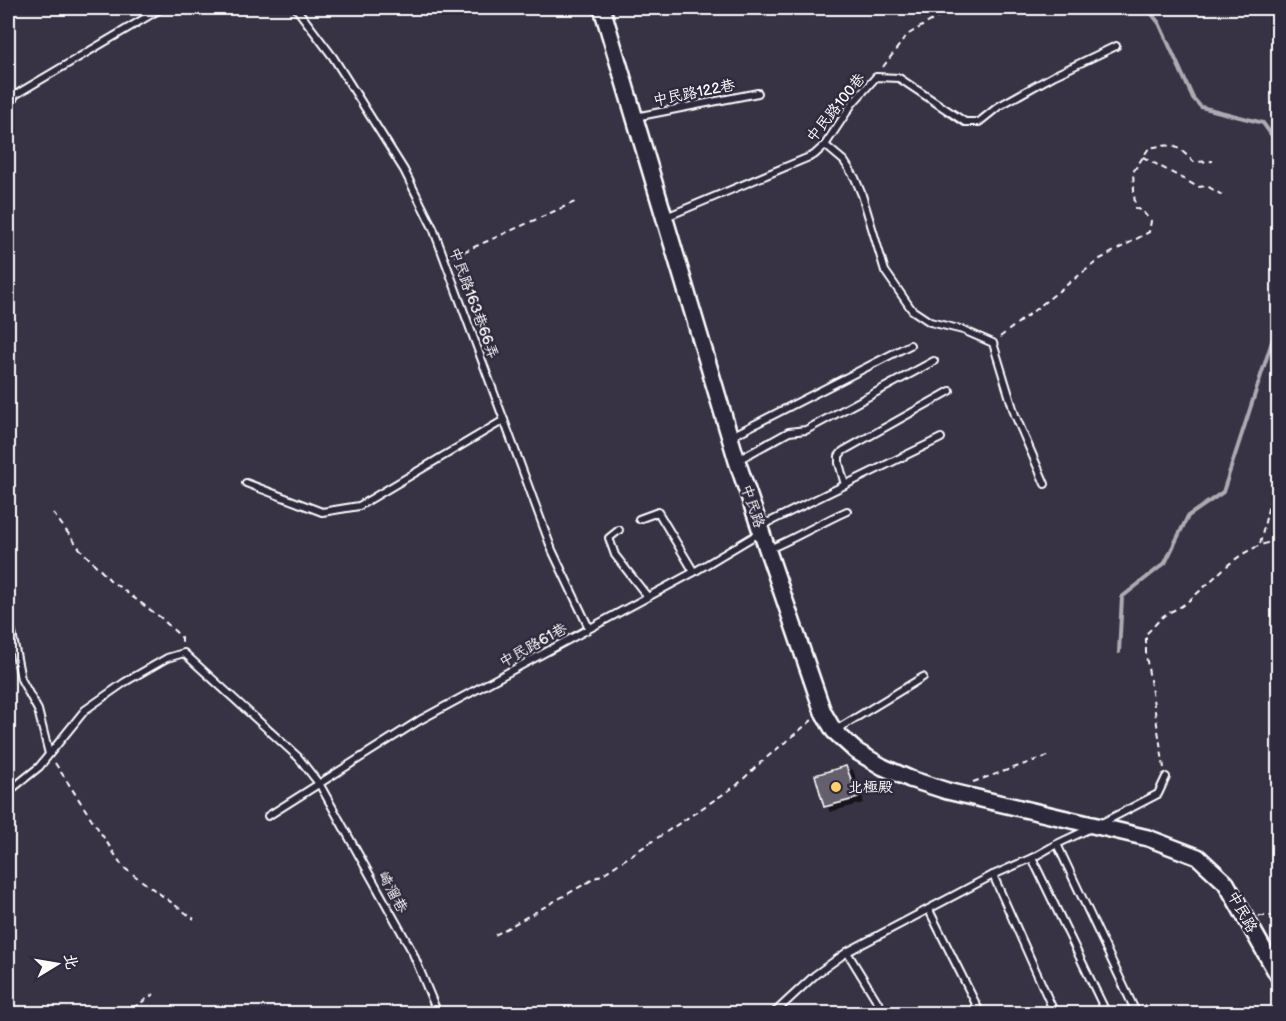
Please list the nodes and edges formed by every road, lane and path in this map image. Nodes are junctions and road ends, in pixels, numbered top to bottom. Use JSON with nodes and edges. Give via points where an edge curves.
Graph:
{"nodes":[{"id":1,"x":162,"y":8,"type":"edge"},
{"id":2,"x":296,"y":8,"type":"edge"},
{"id":3,"x":602,"y":8,"type":"edge"},
{"id":4,"x":953,"y":8,"type":"edge"},
{"id":5,"x":1116,"y":46,"type":"dead end"},
{"id":6,"x":876,"y":77,"type":"junction"},
{"id":7,"x":758,"y":93,"type":"dead end"},
{"id":8,"x":634,"y":117,"type":"junction"},
{"id":9,"x":8,"y":118,"type":"edge"},
{"id":10,"x":825,"y":145,"type":"junction"},
{"id":11,"x":1143,"y":156,"type":"junction"},
{"id":12,"x":1213,"y":161,"type":"dead end"},
{"id":13,"x":1222,"y":195,"type":"dead end"},
{"id":14,"x":575,"y":202,"type":"dead end"},
{"id":15,"x":664,"y":218,"type":"junction"},
{"id":16,"x":446,"y":260,"type":"junction"},
{"id":17,"x":993,"y":343,"type":"junction"},
{"id":18,"x":910,"y":345,"type":"dead end"},
{"id":19,"x":934,"y":361,"type":"dead end"},
{"id":20,"x":950,"y":391,"type":"dead end"},
{"id":21,"x":504,"y":420,"type":"junction"},
{"id":22,"x":730,"y":437,"type":"junction"},
{"id":23,"x":941,"y":438,"type":"dead end"},
{"id":24,"x":737,"y":461,"type":"junction"},
{"id":25,"x":1278,"y":481,"type":"edge"},
{"id":26,"x":246,"y":483,"type":"dead end"},
{"id":27,"x":1045,"y":484,"type":"dead end"},
{"id":28,"x":846,"y":485,"type":"junction"},
{"id":29,"x":847,"y":511,"type":"dead end"},
{"id":30,"x":53,"y":513,"type":"dead end"},
{"id":31,"x":639,"y":519,"type":"dead end"},
{"id":32,"x":620,"y":530,"type":"dead end"},
{"id":33,"x":761,"y":532,"type":"junction"},
{"id":34,"x":1278,"y":540,"type":"edge"},
{"id":35,"x":1260,"y":544,"type":"junction"},
{"id":36,"x":768,"y":549,"type":"junction"},
{"id":37,"x":694,"y":572,"type":"junction"},
{"id":38,"x":8,"y":595,"type":"edge"},
{"id":39,"x":647,"y":596,"type":"junction"},
{"id":40,"x":589,"y":628,"type":"junction"},
{"id":41,"x":184,"y":653,"type":"junction"},
{"id":42,"x":923,"y":677,"type":"dead end"},
{"id":43,"x":823,"y":712,"type":"junction"},
{"id":44,"x":834,"y":731,"type":"junction"},
{"id":45,"x":49,"y":754,"type":"junction"},
{"id":46,"x":1048,"y":756,"type":"dead end"},
{"id":47,"x":1166,"y":777,"type":"joint"},
{"id":48,"x":970,"y":783,"type":"dead end"},
{"id":49,"x":320,"y":785,"type":"junction"},
{"id":50,"x":8,"y":792,"type":"edge"},
{"id":51,"x":268,"y":816,"type":"dead end"},
{"id":52,"x":1094,"y":827,"type":"junction"},
{"id":53,"x":1057,"y":843,"type":"junction"},
{"id":54,"x":1032,"y":858,"type":"junction"},
{"id":55,"x":993,"y":875,"type":"junction"},
{"id":56,"x":929,"y":910,"type":"junction"},
{"id":57,"x":194,"y":919,"type":"dead end"},
{"id":58,"x":495,"y":935,"type":"dead end"},
{"id":59,"x":847,"y":952,"type":"junction"},
{"id":60,"x":1278,"y":975,"type":"edge"},
{"id":61,"x":154,"y":994,"type":"dead end"},
{"id":62,"x":1134,"y":1008,"type":"dead end"},
{"id":63,"x":124,"y":1014,"type":"edge"},
{"id":64,"x":438,"y":1014,"type":"edge"},
{"id":65,"x":773,"y":1014,"type":"edge"},
{"id":66,"x":885,"y":1014,"type":"edge"},
{"id":67,"x":981,"y":1014,"type":"edge"},
{"id":68,"x":1055,"y":1014,"type":"edge"},
{"id":69,"x":1107,"y":1014,"type":"edge"}],
"edges":[{"from":1,"to":9,"type":"lane","via":[[15,95]]},
{"from":2,"to":16,"type":"lane","name":"中民路163巷66弄","via":[[333,57],[404,170]]},
{"from":3,"to":8,"type":"street","name":"中民路"},
{"from":4,"to":6,"type":"path","via":[[907,35]]},
{"from":5,"to":6,"type":"lane","name":"中民路100巷","via":[[1008,100],[979,122],[965,122],[899,78]]},
{"from":6,"to":10,"type":"lane","name":"中民路100巷"},
{"from":7,"to":8,"type":"lane","name":"中民路122巷"},
{"from":8,"to":15,"type":"street","name":"中民路"},
{"from":10,"to":15,"type":"lane","name":"中民路100巷","via":[[814,155]]},
{"from":10,"to":17,"type":"lane","via":[[855,178],[885,271],[912,310],[930,322]]},
{"from":11,"to":12,"type":"path","via":[[1149,148],[1169,144],[1194,162]]},
{"from":11,"to":13,"type":"path","via":[[1198,187],[1206,186]]},
{"from":11,"to":17,"type":"path","via":[[1133,172],[1135,208],[1152,221],[1149,232],[1101,259]]},
{"from":14,"to":16,"type":"path"},
{"from":15,"to":22,"type":"street","name":"中民路"},
{"from":16,"to":21,"type":"lane","name":"中民路163巷66弄"},
{"from":17,"to":27,"type":"lane","via":[[1015,416]]},
{"from":18,"to":22,"type":"lane"},
{"from":19,"to":24,"type":"lane","via":[[806,430],[789,432]]},
{"from":20,"to":28,"type":"lane","via":[[843,451],[839,463]]},
{"from":21,"to":26,"type":"lane","via":[[359,506],[322,512]]},
{"from":21,"to":40,"type":"lane","name":"中民路163巷66弄","via":[[552,550]]},
{"from":22,"to":24,"type":"street","name":"中民路"},
{"from":23,"to":28,"type":"lane","name":"中民路61巷"},
{"from":24,"to":33,"type":"street","name":"中民路"},
{"from":25,"to":35,"type":"path"},
{"from":28,"to":33,"type":"lane","name":"中民路61巷","via":[[765,524]]},
{"from":29,"to":36,"type":"lane"},
{"from":30,"to":41,"type":"path","via":[[80,549],[111,580],[182,638]]},
{"from":31,"to":37,"type":"lane","via":[[658,512]]},
{"from":32,"to":39,"type":"lane","via":[[609,538],[615,555]]},
{"from":33,"to":36,"type":"street","name":"中民路"},
{"from":33,"to":37,"type":"lane","name":"中民路61巷"},
{"from":34,"to":35,"type":"path"},
{"from":35,"to":47,"type":"path","via":[[1225,567],[1146,634]]},
{"from":36,"to":43,"type":"street","name":"中民路"},
{"from":37,"to":39,"type":"lane","name":"中民路61巷"},
{"from":38,"to":45,"type":"lane","via":[[21,679],[38,710]]},
{"from":39,"to":40,"type":"lane","name":"中民路61巷"},
{"from":40,"to":49,"type":"lane","name":"中民路61巷","via":[[420,720]]},
{"from":41,"to":45,"type":"lane","via":[[167,658],[125,682],[85,710]]},
{"from":41,"to":49,"type":"lane","via":[[267,726]]},
{"from":42,"to":44,"type":"lane"},
{"from":43,"to":44,"type":"street","name":"中民路"},
{"from":43,"to":58,"type":"path","via":[[737,786],[606,872]]},
{"from":44,"to":52,"type":"street","name":"中民路","via":[[856,751],[910,779]]},
{"from":45,"to":50,"type":"lane"},
{"from":45,"to":57,"type":"path","via":[[123,867]]},
{"from":46,"to":48,"type":"path"},
{"from":47,"to":52,"type":"lane","via":[[1158,794]]},
{"from":49,"to":51,"type":"lane","name":"中民路61巷"},
{"from":49,"to":64,"type":"lane","name":"崎溜巷","via":[[412,951]]},
{"from":52,"to":53,"type":"lane"},
{"from":52,"to":60,"type":"street","name":"中民路","via":[[1148,838],[1198,857],[1226,883]]},
{"from":53,"to":54,"type":"lane"},
{"from":53,"to":62,"type":"lane"},
{"from":54,"to":55,"type":"lane"},
{"from":54,"to":69,"type":"lane"},
{"from":55,"to":56,"type":"lane"},
{"from":55,"to":68,"type":"lane"},
{"from":56,"to":59,"type":"lane"},
{"from":56,"to":67,"type":"lane"},
{"from":59,"to":65,"type":"lane"},
{"from":59,"to":66,"type":"lane"},
{"from":61,"to":63,"type":"path"}]}
